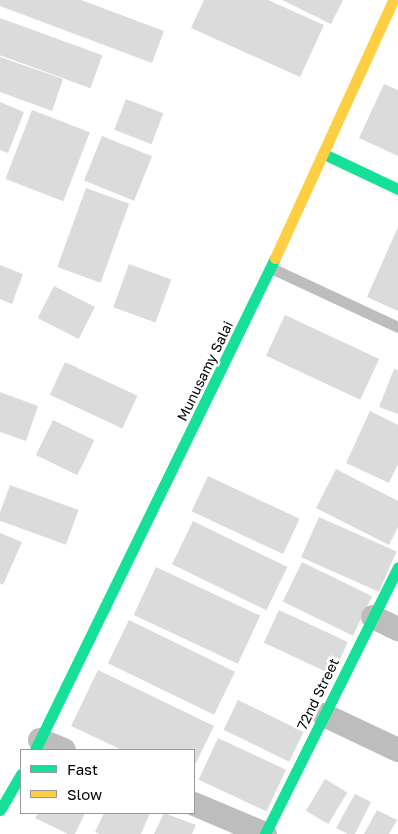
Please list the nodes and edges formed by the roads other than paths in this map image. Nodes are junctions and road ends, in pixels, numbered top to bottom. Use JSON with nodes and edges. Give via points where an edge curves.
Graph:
{"nodes":[{"id":1,"x":393,"y":0,"type":"edge"},
{"id":2,"x":324,"y":154,"type":"junction"},
{"id":3,"x":398,"y":189,"type":"edge"},
{"id":4,"x":271,"y":268,"type":"junction"},
{"id":5,"x":398,"y":327,"type":"edge"},
{"id":6,"x":398,"y":567,"type":"edge"},
{"id":7,"x":373,"y":617,"type":"junction"},
{"id":8,"x":398,"y":629,"type":"edge"},
{"id":9,"x":324,"y":715,"type":"junction"},
{"id":10,"x":38,"y":745,"type":"edge"},
{"id":11,"x":59,"y":749,"type":"edge"},
{"id":12,"x":398,"y":750,"type":"edge"},
{"id":13,"x":20,"y":776,"type":"edge"},
{"id":14,"x":195,"y":804,"type":"edge"},
{"id":15,"x":0,"y":810,"type":"edge"},
{"id":16,"x":265,"y":834,"type":"edge"}],
"edges":[{"from":1,"to":2,"type":"main road","name":"Munusamy Salai"},
{"from":2,"to":3,"type":"main road"},
{"from":2,"to":4,"type":"main road","name":"Munusamy Salai"},
{"from":4,"to":5,"type":"lane"},
{"from":4,"to":10,"type":"main road","name":"Munusamy Salai"},
{"from":6,"to":7,"type":"main road","name":"72nd Street"},
{"from":7,"to":8,"type":"street"},
{"from":7,"to":9,"type":"main road","name":"72nd Street"},
{"from":9,"to":12,"type":"street"},
{"from":9,"to":16,"type":"main road","name":"72nd Street"},
{"from":10,"to":11,"type":"street"},
{"from":13,"to":15,"type":"main road"},
{"from":14,"to":16,"type":"street"}]}
